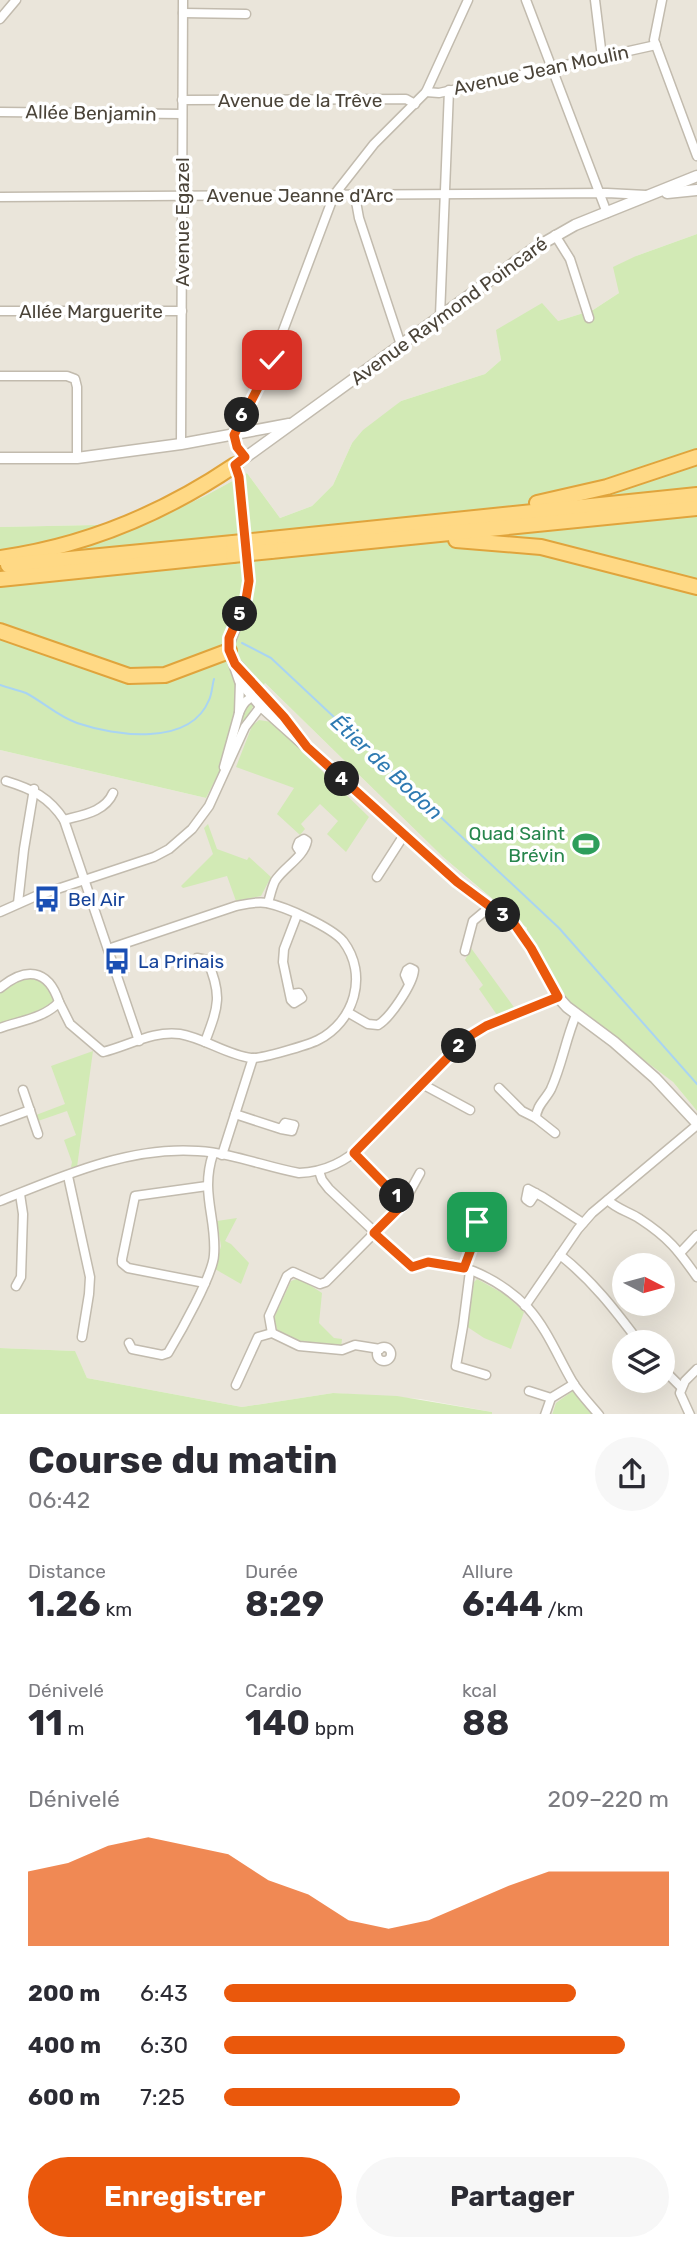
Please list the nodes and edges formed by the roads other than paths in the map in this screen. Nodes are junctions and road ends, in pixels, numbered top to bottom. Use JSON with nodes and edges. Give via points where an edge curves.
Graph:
{"nodes":[{"id":1,"x":16,"y":0,"type":"edge"},
{"id":2,"x":183,"y":0,"type":"edge"},
{"id":3,"x":468,"y":0,"type":"edge"},
{"id":4,"x":526,"y":0,"type":"edge"},
{"id":5,"x":595,"y":0,"type":"edge"},
{"id":6,"x":662,"y":0,"type":"edge"},
{"id":7,"x":183,"y":13,"type":"junction"},
{"id":8,"x":246,"y":14,"type":"dead end"},
{"id":9,"x":0,"y":19,"type":"edge"},
{"id":10,"x":656,"y":45,"type":"junction"},
{"id":11,"x":602,"y":57,"type":"junction"},
{"id":12,"x":552,"y":68,"type":"junction"},
{"id":13,"x":449,"y":90,"type":"junction"},
{"id":14,"x":426,"y":92,"type":"junction"},
{"id":15,"x":183,"y":100,"type":"junction"},
{"id":16,"x":415,"y":104,"type":"junction"},
{"id":17,"x":0,"y":112,"type":"edge"},
{"id":18,"x":182,"y":114,"type":"junction"},
{"id":19,"x":697,"y":156,"type":"edge"},
{"id":20,"x":697,"y":176,"type":"edge"},
{"id":21,"x":697,"y":190,"type":"edge"},
{"id":22,"x":600,"y":194,"type":"junction"},
{"id":23,"x":334,"y":195,"type":"junction"},
{"id":24,"x":447,"y":195,"type":"junction"},
{"id":25,"x":652,"y":195,"type":"junction"},
{"id":26,"x":182,"y":196,"type":"junction"},
{"id":27,"x":355,"y":196,"type":"junction"},
{"id":28,"x":0,"y":197,"type":"edge"},
{"id":29,"x":607,"y":212,"type":"junction"},
{"id":30,"x":555,"y":235,"type":"junction"},
{"id":31,"x":0,"y":311,"type":"edge"},
{"id":32,"x":182,"y":311,"type":"junction"},
{"id":33,"x":440,"y":316,"type":"junction"},
{"id":34,"x":589,"y":318,"type":"dead end"},
{"id":35,"x":401,"y":345,"type":"junction"},
{"id":36,"x":0,"y":376,"type":"edge"},
{"id":37,"x":293,"y":423,"type":"junction"},
{"id":38,"x":247,"y":431,"type":"junction"},
{"id":39,"x":234,"y":435,"type":"junction"},
{"id":40,"x":181,"y":444,"type":"junction"},
{"id":41,"x":256,"y":450,"type":"junction"},
{"id":42,"x":697,"y":457,"type":"edge"},
{"id":43,"x":0,"y":458,"type":"edge"},
{"id":44,"x":77,"y":458,"type":"junction"},
{"id":45,"x":240,"y":461,"type":"junction"},
{"id":46,"x":697,"y":495,"type":"edge"},
{"id":47,"x":697,"y":508,"type":"edge"},
{"id":48,"x":489,"y":516,"type":"junction"},
{"id":49,"x":424,"y":536,"type":"junction"},
{"id":50,"x":271,"y":545,"type":"junction"},
{"id":51,"x":233,"y":549,"type":"junction"},
{"id":52,"x":0,"y":558,"type":"edge"},
{"id":53,"x":0,"y":566,"type":"edge"},
{"id":54,"x":0,"y":579,"type":"edge"},
{"id":55,"x":697,"y":587,"type":"edge"},
{"id":56,"x":0,"y":631,"type":"edge"},
{"id":57,"x":232,"y":657,"type":"junction"},
{"id":58,"x":240,"y":681,"type":"junction"},
{"id":59,"x":263,"y":694,"type":"junction"},
{"id":60,"x":251,"y":696,"type":"junction"},
{"id":61,"x":261,"y":706,"type":"junction"},
{"id":62,"x":239,"y":713,"type":"junction"},
{"id":63,"x":307,"y":747,"type":"junction"},
{"id":64,"x":6,"y":780,"type":"dead end"},
{"id":65,"x":222,"y":780,"type":"junction"},
{"id":66,"x":34,"y":789,"type":"junction"},
{"id":67,"x":113,"y":793,"type":"dead end"},
{"id":68,"x":64,"y":820,"type":"junction"},
{"id":69,"x":404,"y":835,"type":"junction"},
{"id":70,"x":300,"y":853,"type":"dead end"},
{"id":71,"x":377,"y":877,"type":"dead end"},
{"id":72,"x":84,"y":880,"type":"junction"},
{"id":73,"x":18,"y":903,"type":"junction"},
{"id":74,"x":268,"y":903,"type":"junction"},
{"id":75,"x":491,"y":906,"type":"junction"},
{"id":76,"x":0,"y":912,"type":"edge"},
{"id":77,"x":297,"y":915,"type":"junction"},
{"id":78,"x":108,"y":949,"type":"junction"},
{"id":79,"x":465,"y":951,"type":"dead end"},
{"id":80,"x":210,"y":967,"type":"dead end"},
{"id":81,"x":409,"y":984,"type":"dead end"},
{"id":82,"x":0,"y":988,"type":"edge"},
{"id":83,"x":290,"y":994,"type":"dead end"},
{"id":84,"x":558,"y":997,"type":"junction"},
{"id":85,"x":59,"y":1002,"type":"junction"},
{"id":86,"x":349,"y":1013,"type":"junction"},
{"id":87,"x":43,"y":1014,"type":"junction"},
{"id":88,"x":576,"y":1015,"type":"junction"},
{"id":89,"x":70,"y":1024,"type":"junction"},
{"id":90,"x":0,"y":1028,"type":"edge"},
{"id":91,"x":139,"y":1041,"type":"junction"},
{"id":92,"x":205,"y":1042,"type":"junction"},
{"id":93,"x":253,"y":1058,"type":"junction"},
{"id":94,"x":422,"y":1084,"type":"junction"},
{"id":95,"x":499,"y":1088,"type":"dead end"},
{"id":96,"x":23,"y":1090,"type":"dead end"},
{"id":97,"x":30,"y":1110,"type":"junction"},
{"id":98,"x":470,"y":1110,"type":"dead end"},
{"id":99,"x":235,"y":1114,"type":"junction"},
{"id":100,"x":536,"y":1118,"type":"junction"},
{"id":101,"x":0,"y":1121,"type":"edge"},
{"id":102,"x":697,"y":1124,"type":"edge"},
{"id":103,"x":281,"y":1129,"type":"dead end"},
{"id":104,"x":555,"y":1133,"type":"dead end"},
{"id":105,"x":38,"y":1134,"type":"dead end"},
{"id":106,"x":354,"y":1153,"type":"junction"},
{"id":107,"x":218,"y":1154,"type":"junction"},
{"id":108,"x":319,"y":1171,"type":"junction"},
{"id":109,"x":420,"y":1173,"type":"dead end"},
{"id":110,"x":68,"y":1176,"type":"junction"},
{"id":111,"x":206,"y":1186,"type":"junction"},
{"id":112,"x":536,"y":1193,"type":"dead end"},
{"id":113,"x":20,"y":1194,"type":"junction"},
{"id":114,"x":404,"y":1199,"type":"junction"},
{"id":115,"x":608,"y":1199,"type":"junction"},
{"id":116,"x":0,"y":1201,"type":"edge"},
{"id":117,"x":583,"y":1223,"type":"junction"},
{"id":118,"x":374,"y":1233,"type":"junction"},
{"id":119,"x":697,"y":1235,"type":"edge"},
{"id":120,"x":475,"y":1236,"type":"dead end"},
{"id":121,"x":681,"y":1252,"type":"junction"},
{"id":122,"x":560,"y":1255,"type":"junction"},
{"id":123,"x":467,"y":1269,"type":"junction"},
{"id":124,"x":697,"y":1277,"type":"edge"},
{"id":125,"x":205,"y":1283,"type":"junction"},
{"id":126,"x":16,"y":1286,"type":"dead end"},
{"id":127,"x":525,"y":1306,"type":"junction"},
{"id":128,"x":629,"y":1330,"type":"edge"},
{"id":129,"x":272,"y":1333,"type":"junction"},
{"id":130,"x":82,"y":1337,"type":"dead end"},
{"id":131,"x":128,"y":1343,"type":"dead end"},
{"id":132,"x":380,"y":1349,"type":"dead end"},
{"id":133,"x":697,"y":1370,"type":"edge"},
{"id":134,"x":486,"y":1375,"type":"dead end"},
{"id":135,"x":675,"y":1381,"type":"edge"},
{"id":136,"x":573,"y":1384,"type":"junction"},
{"id":137,"x":236,"y":1385,"type":"dead end"},
{"id":138,"x":681,"y":1387,"type":"junction"},
{"id":139,"x":529,"y":1391,"type":"dead end"},
{"id":140,"x":551,"y":1398,"type":"junction"},
{"id":141,"x":545,"y":1414,"type":"edge"},
{"id":142,"x":598,"y":1414,"type":"edge"},
{"id":143,"x":689,"y":1414,"type":"edge"}],
"edges":[{"from":1,"to":9,"type":"street"},
{"from":2,"to":7,"type":"street","name":"Avenue Egazel"},
{"from":3,"to":14,"type":"street"},
{"from":4,"to":12,"type":"street"},
{"from":5,"to":11,"type":"street"},
{"from":6,"to":10,"type":"street"},
{"from":7,"to":8,"type":"street"},
{"from":7,"to":15,"type":"street","name":"Avenue Egazel"},
{"from":10,"to":11,"type":"street","name":"Avenue Jean Moulin"},
{"from":10,"to":19,"type":"street"},
{"from":11,"to":12,"type":"street","name":"Avenue Jean Moulin"},
{"from":12,"to":13,"type":"street","name":"Avenue Jean Moulin"},
{"from":12,"to":22,"type":"street"},
{"from":13,"to":14,"type":"street","name":"Avenue Jean Moulin"},
{"from":13,"to":24,"type":"street"},
{"from":14,"to":16,"type":"street"},
{"from":15,"to":16,"type":"street","name":"Avenue de la Trêve","via":[[406,99]]},
{"from":15,"to":18,"type":"street","name":"Avenue Egazel"},
{"from":16,"to":23,"type":"street"},
{"from":17,"to":18,"type":"street","name":"Allée Benjamin"},
{"from":18,"to":26,"type":"street","name":"Avenue Egazel"},
{"from":20,"to":25,"type":"street","name":"Avenue Raymond Poincaré"},
{"from":21,"to":25,"type":"street","name":"Avenue Raymond Poincaré"},
{"from":22,"to":24,"type":"street","name":"Avenue Jeanne d'Arc"},
{"from":22,"to":25,"type":"street","name":"Avenue Jeanne d'Arc"},
{"from":22,"to":29,"type":"street"},
{"from":23,"to":26,"type":"street","name":"Avenue Jeanne d'Arc"},
{"from":23,"to":27,"type":"street","name":"Avenue Jeanne d'Arc"},
{"from":23,"to":39,"type":"street","via":[[272,360]]},
{"from":24,"to":27,"type":"street","name":"Avenue Jeanne d'Arc"},
{"from":24,"to":33,"type":"street"},
{"from":25,"to":29,"type":"street","name":"Avenue Raymond Poincaré"},
{"from":26,"to":28,"type":"street","name":"Avenue Jeanne d'Arc"},
{"from":26,"to":32,"type":"street","name":"Avenue Egazel"},
{"from":27,"to":35,"type":"street"},
{"from":29,"to":30,"type":"street","name":"Avenue Raymond Poincaré"},
{"from":30,"to":33,"type":"street","name":"Avenue Raymond Poincaré"},
{"from":30,"to":34,"type":"street","via":[[570,259]]},
{"from":31,"to":32,"type":"street","name":"Allée Marguerite"},
{"from":32,"to":40,"type":"street","name":"Avenue Egazel"},
{"from":33,"to":35,"type":"street","name":"Avenue Raymond Poincaré"},
{"from":35,"to":37,"type":"street","name":"Avenue Raymond Poincaré"},
{"from":36,"to":44,"type":"street","via":[[75,379]]},
{"from":37,"to":38,"type":"street","name":"Avenue Raymond Poincaré"},
{"from":37,"to":41,"type":"street","name":"Avenue Raymond Poincaré"},
{"from":38,"to":39,"type":"street","name":"Avenue Raymond Poincaré"},
{"from":38,"to":41,"type":"street"},
{"from":39,"to":40,"type":"street","name":"Avenue Raymond Poincaré"},
{"from":39,"to":45,"type":"street"},
{"from":40,"to":44,"type":"street","name":"Avenue Raymond Poincaré"},
{"from":41,"to":45,"type":"street","name":"Avenue Raymond Poincaré"},
{"from":42,"to":48,"type":"highway","via":[[607,487],[501,509]]},
{"from":43,"to":44,"type":"street","name":"Avenue Raymond Poincaré"},
{"from":45,"to":52,"type":"highway","via":[[192,492],[126,525],[75,542]]},
{"from":45,"to":57,"type":"street","via":[[249,581],[229,638]]},
{"from":46,"to":48,"type":"highway"},
{"from":47,"to":49,"type":"highway"},
{"from":48,"to":50,"type":"highway"},
{"from":49,"to":50,"type":"highway"},
{"from":49,"to":55,"type":"highway","via":[[541,547]]},
{"from":50,"to":51,"type":"highway","bridge":true},
{"from":51,"to":53,"type":"highway"},
{"from":51,"to":54,"type":"highway"},
{"from":56,"to":57,"type":"highway","via":[[129,676],[165,675]]},
{"from":57,"to":58,"type":"street"},
{"from":57,"to":59,"type":"street"},
{"from":58,"to":60,"type":"street"},
{"from":58,"to":62,"type":"street"},
{"from":59,"to":60,"type":"street"},
{"from":59,"to":61,"type":"street"},
{"from":59,"to":63,"type":"street"},
{"from":60,"to":61,"type":"street"},
{"from":60,"to":62,"type":"street"},
{"from":61,"to":63,"type":"street"},
{"from":61,"to":65,"type":"street","via":[[249,719]]},
{"from":62,"to":65,"type":"street"},
{"from":63,"to":69,"type":"street"},
{"from":64,"to":66,"type":"street"},
{"from":65,"to":72,"type":"street","via":[[202,818],[169,849]]},
{"from":66,"to":68,"type":"street"},
{"from":66,"to":73,"type":"street"},
{"from":67,"to":68,"type":"street","via":[[102,808]]},
{"from":68,"to":72,"type":"street"},
{"from":69,"to":71,"type":"street"},
{"from":69,"to":75,"type":"street"},
{"from":70,"to":74,"type":"street","via":[[275,881]]},
{"from":72,"to":73,"type":"street"},
{"from":72,"to":78,"type":"street"},
{"from":73,"to":76,"type":"street"},
{"from":74,"to":77,"type":"street"},
{"from":74,"to":78,"type":"street","via":[[236,906]]},
{"from":75,"to":79,"type":"street","via":[[473,921]]},
{"from":75,"to":84,"type":"street","via":[[523,935]]},
{"from":77,"to":83,"type":"street","via":[[284,949]]},
{"from":77,"to":86,"type":"street","via":[[323,925],[342,941],[354,961],[357,984]]},
{"from":78,"to":91,"type":"street"},
{"from":80,"to":92,"type":"street","via":[[218,1001]]},
{"from":81,"to":86,"type":"street","via":[[378,1025]]},
{"from":82,"to":85,"type":"street","via":[[18,976],[42,976]]},
{"from":84,"to":88,"type":"street"},
{"from":84,"to":94,"type":"street","via":[[468,1037]]},
{"from":85,"to":87,"type":"street"},
{"from":85,"to":89,"type":"street"},
{"from":86,"to":93,"type":"street","via":[[332,1032],[314,1042]]},
{"from":87,"to":89,"type":"street"},
{"from":87,"to":90,"type":"street"},
{"from":88,"to":100,"type":"street","via":[[556,1079]]},
{"from":88,"to":102,"type":"street","via":[[655,1078]]},
{"from":89,"to":91,"type":"street","via":[[103,1052]]},
{"from":91,"to":92,"type":"street","via":[[181,1034]]},
{"from":92,"to":93,"type":"street"},
{"from":93,"to":99,"type":"street"},
{"from":94,"to":98,"type":"street"},
{"from":94,"to":106,"type":"street"},
{"from":95,"to":100,"type":"street"},
{"from":96,"to":97,"type":"street"},
{"from":97,"to":101,"type":"street"},
{"from":97,"to":105,"type":"street"},
{"from":99,"to":103,"type":"street"},
{"from":99,"to":107,"type":"street"},
{"from":100,"to":104,"type":"street"},
{"from":102,"to":115,"type":"street"},
{"from":106,"to":108,"type":"street"},
{"from":106,"to":114,"type":"street"},
{"from":107,"to":108,"type":"street","via":[[299,1173]]},
{"from":107,"to":110,"type":"street","via":[[179,1150],[132,1155]]},
{"from":107,"to":111,"type":"street"},
{"from":108,"to":118,"type":"street","via":[[329,1189]]},
{"from":109,"to":114,"type":"street"},
{"from":110,"to":113,"type":"street"},
{"from":110,"to":130,"type":"street","via":[[90,1277]]},
{"from":111,"to":125,"type":"street","via":[[215,1252]]},
{"from":111,"to":125,"type":"street","via":[[135,1196],[122,1259],[128,1268]]},
{"from":112,"to":117,"type":"street"},
{"from":113,"to":116,"type":"street"},
{"from":113,"to":126,"type":"street","via":[[21,1277]]},
{"from":114,"to":118,"type":"street"},
{"from":115,"to":117,"type":"street"},
{"from":115,"to":121,"type":"street","via":[[649,1224]]},
{"from":117,"to":122,"type":"street"},
{"from":118,"to":123,"type":"street","via":[[412,1267],[428,1262]]},
{"from":118,"to":129,"type":"street","via":[[323,1283],[290,1273],[269,1316]]},
{"from":119,"to":121,"type":"street"},
{"from":120,"to":123,"type":"street"},
{"from":121,"to":124,"type":"street"},
{"from":122,"to":127,"type":"street"},
{"from":122,"to":128,"type":"street","via":[[597,1289]]},
{"from":123,"to":127,"type":"street","via":[[507,1290]]},
{"from":123,"to":134,"type":"street","via":[[456,1366]]},
{"from":125,"to":131,"type":"street","via":[[166,1355],[132,1349]]},
{"from":127,"to":136,"type":"street"},
{"from":129,"to":132,"type":"street","via":[[299,1346]]},
{"from":129,"to":137,"type":"street","via":[[258,1337]]},
{"from":133,"to":138,"type":"street"},
{"from":135,"to":138,"type":"street"},
{"from":136,"to":140,"type":"street"},
{"from":136,"to":142,"type":"street"},
{"from":138,"to":143,"type":"street","via":[[681,1399]]},
{"from":139,"to":140,"type":"street"},
{"from":140,"to":141,"type":"street"}]}
